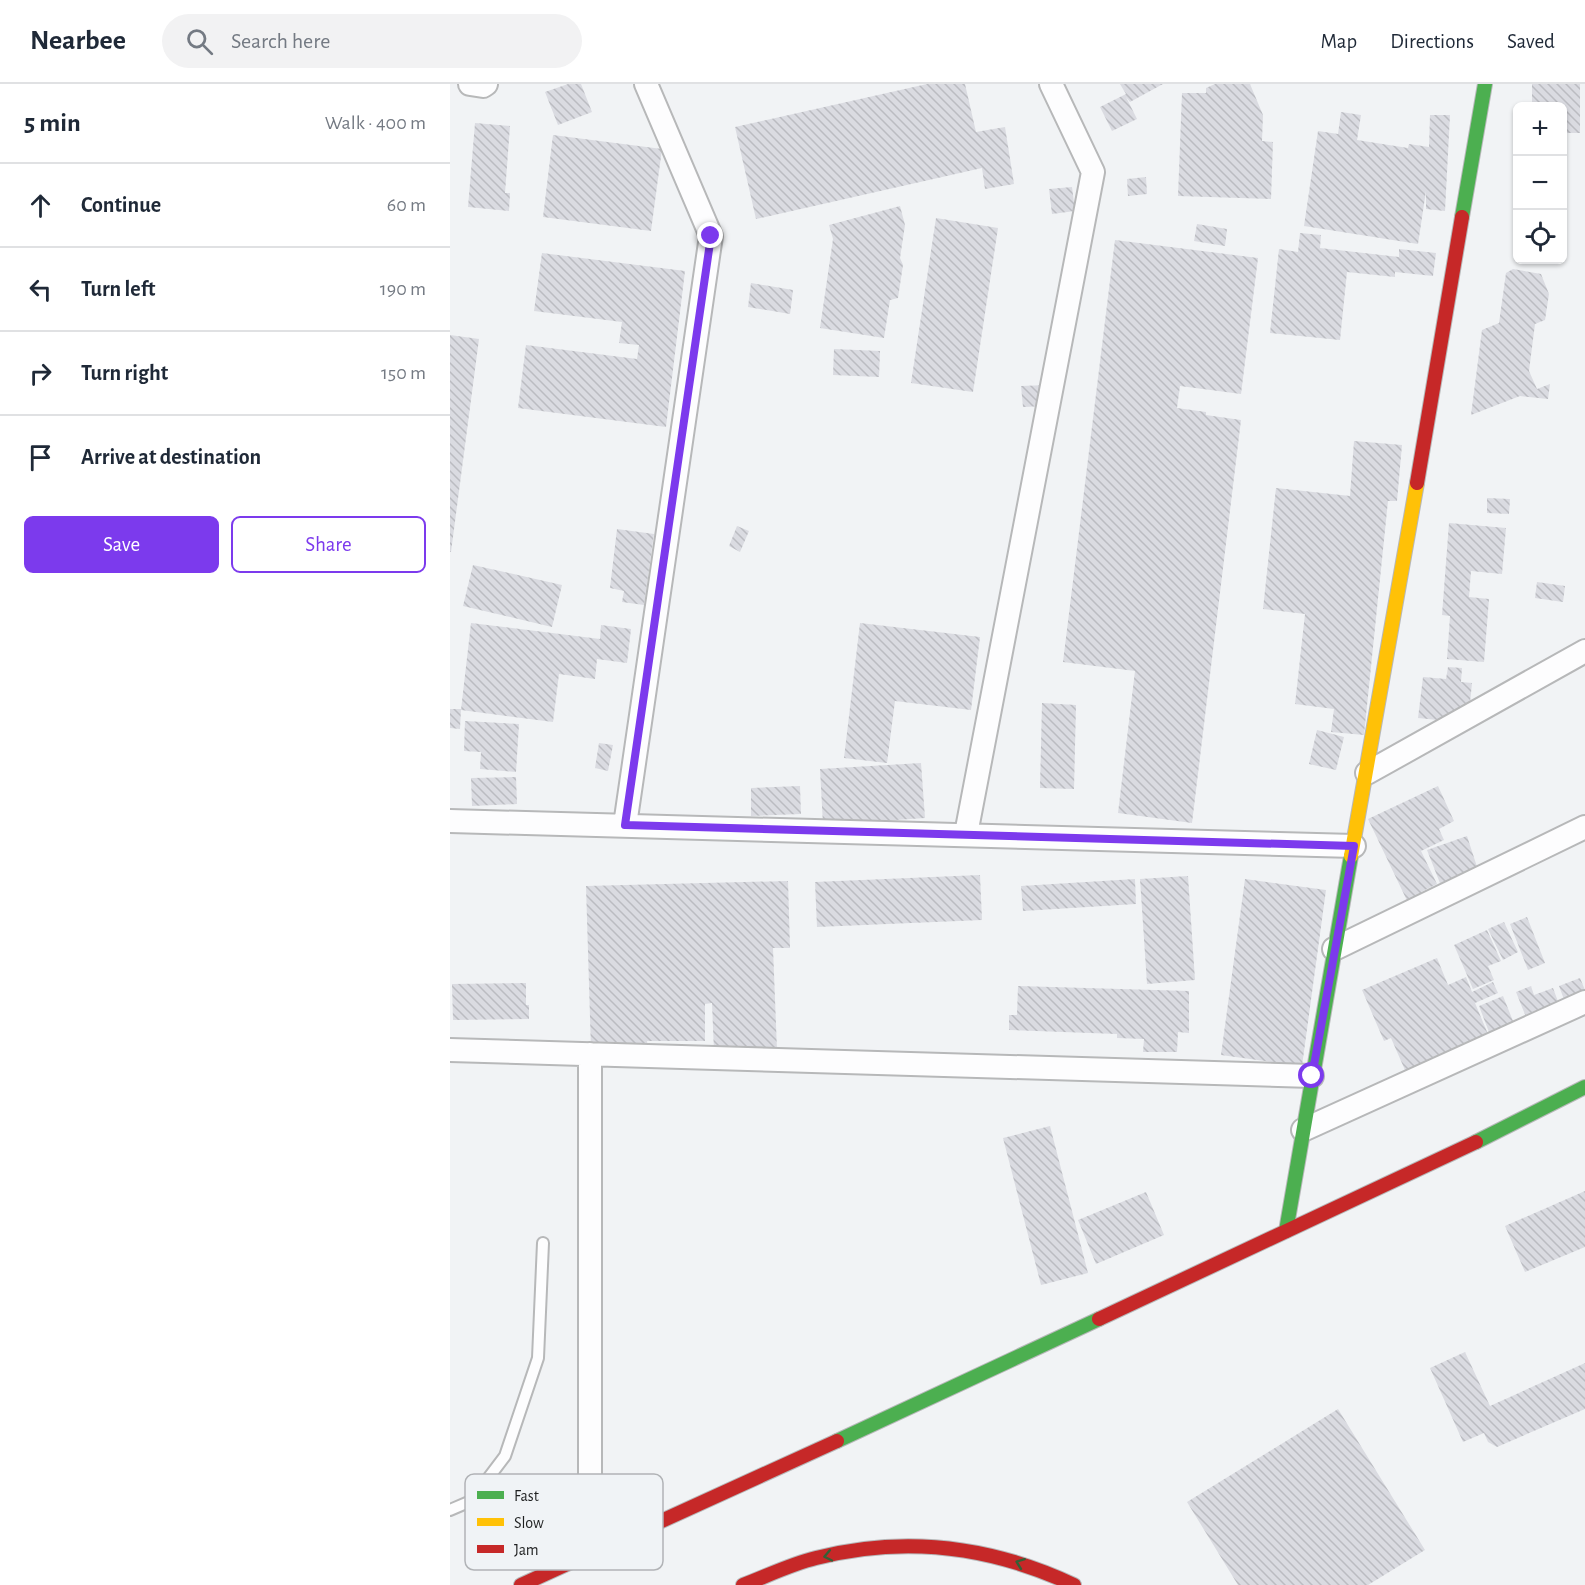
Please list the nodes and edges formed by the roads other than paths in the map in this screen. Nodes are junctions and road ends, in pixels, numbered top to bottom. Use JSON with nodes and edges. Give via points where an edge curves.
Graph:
{"nodes":[{"id":1,"x":470,"y":84,"type":"edge"},
{"id":2,"x":486,"y":84,"type":"edge"},
{"id":3,"x":646,"y":84,"type":"edge"},
{"id":4,"x":1051,"y":84,"type":"edge"},
{"id":5,"x":1485,"y":84,"type":"edge"},
{"id":6,"x":1585,"y":651,"type":"edge"},
{"id":7,"x":1368,"y":773,"type":"junction"},
{"id":8,"x":450,"y":821,"type":"edge"},
{"id":9,"x":625,"y":825,"type":"junction"},
{"id":10,"x":1585,"y":827,"type":"edge"},
{"id":11,"x":966,"y":834,"type":"junction"},
{"id":12,"x":1354,"y":846,"type":"junction"},
{"id":13,"x":1334,"y":949,"type":"junction"},
{"id":14,"x":1585,"y":1002,"type":"edge"},
{"id":15,"x":450,"y":1050,"type":"edge"},
{"id":16,"x":590,"y":1054,"type":"junction"},
{"id":17,"x":1312,"y":1076,"type":"junction"},
{"id":18,"x":1585,"y":1087,"type":"edge"},
{"id":19,"x":1303,"y":1130,"type":"junction"},
{"id":20,"x":1286,"y":1231,"type":"junction"},
{"id":21,"x":543,"y":1243,"type":"dead end"},
{"id":22,"x":491,"y":1474,"type":"edge"},
{"id":23,"x":590,"y":1474,"type":"edge"},
{"id":24,"x":465,"y":1504,"type":"edge"},
{"id":25,"x":450,"y":1510,"type":"edge"},
{"id":26,"x":663,"y":1520,"type":"edge"},
{"id":27,"x":554,"y":1570,"type":"edge"},
{"id":28,"x":521,"y":1585,"type":"edge"},
{"id":29,"x":743,"y":1585,"type":"edge"},
{"id":30,"x":1074,"y":1585,"type":"edge"}],
"edges":[{"from":1,"to":2,"type":"street"},
{"from":3,"to":9,"type":"street","via":[[711,236]]},
{"from":4,"to":11,"type":"street","via":[[1093,172]]},
{"from":5,"to":7,"type":"main road"},
{"from":6,"to":7,"type":"street"},
{"from":7,"to":12,"type":"main road"},
{"from":8,"to":9,"type":"street"},
{"from":9,"to":11,"type":"street"},
{"from":10,"to":13,"type":"street"},
{"from":11,"to":12,"type":"street"},
{"from":12,"to":13,"type":"main road"},
{"from":13,"to":17,"type":"main road"},
{"from":14,"to":19,"type":"street"},
{"from":15,"to":16,"type":"street"},
{"from":16,"to":17,"type":"street"},
{"from":16,"to":23,"type":"street"},
{"from":17,"to":19,"type":"main road"},
{"from":18,"to":20,"type":"main road"},
{"from":19,"to":20,"type":"main road"},
{"from":20,"to":26,"type":"main road"},
{"from":21,"to":22,"type":"lane","via":[[538,1358],[505,1456]]},
{"from":24,"to":25,"type":"lane"},
{"from":27,"to":28,"type":"main road"},
{"from":30,"to":29,"type":"main road","one_way":true,"via":[[1010,1559],[963,1548],[913,1545],[871,1547],[814,1559]]}]}
